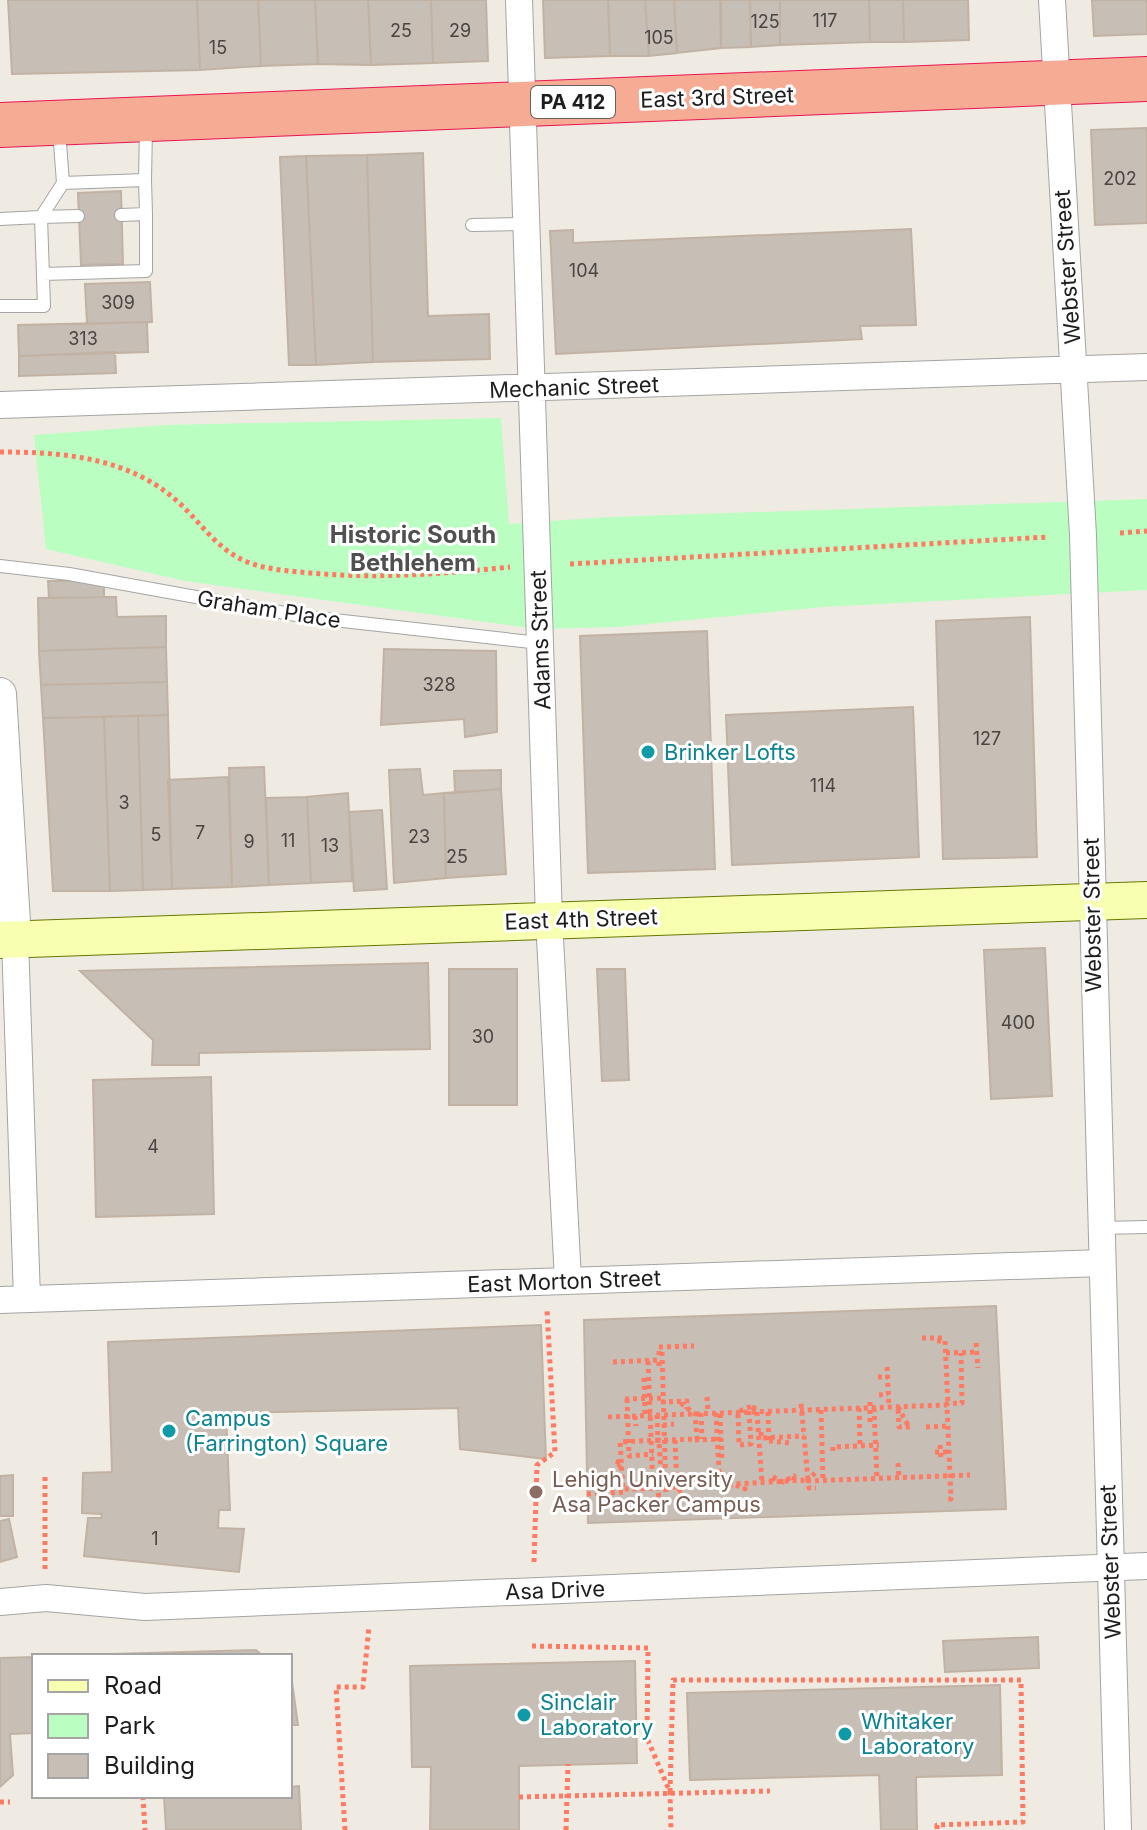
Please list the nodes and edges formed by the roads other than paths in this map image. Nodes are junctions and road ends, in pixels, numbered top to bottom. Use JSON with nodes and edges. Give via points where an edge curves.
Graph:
{"nodes":[{"id":1,"x":519,"y":0,"type":"edge"},
{"id":2,"x":1052,"y":0,"type":"edge"},
{"id":3,"x":1147,"y":79,"type":"edge"},
{"id":4,"x":1054,"y":83,"type":"junction"},
{"id":5,"x":523,"y":104,"type":"junction"},
{"id":6,"x":146,"y":120,"type":"junction"},
{"id":7,"x":58,"y":123,"type":"junction"},
{"id":8,"x":0,"y":125,"type":"edge"},
{"id":9,"x":145,"y":180,"type":"junction"},
{"id":10,"x":63,"y":183,"type":"junction"},
{"id":11,"x":146,"y":214,"type":"junction"},
{"id":12,"x":121,"y":215,"type":"dead end"},
{"id":13,"x":78,"y":216,"type":"dead end"},
{"id":14,"x":41,"y":217,"type":"junction"},
{"id":15,"x":0,"y":219,"type":"edge"},
{"id":16,"x":526,"y":224,"type":"junction"},
{"id":17,"x":472,"y":225,"type":"dead end"},
{"id":18,"x":43,"y":274,"type":"junction"},
{"id":19,"x":0,"y":306,"type":"edge"},
{"id":20,"x":1147,"y":367,"type":"edge"},
{"id":21,"x":1074,"y":371,"type":"junction"},
{"id":22,"x":532,"y":388,"type":"junction"},
{"id":23,"x":0,"y":405,"type":"edge"},
{"id":24,"x":0,"y":566,"type":"edge"},
{"id":25,"x":540,"y":643,"type":"junction"},
{"id":26,"x":0,"y":694,"type":"edge"},
{"id":27,"x":0,"y":702,"type":"edge"},
{"id":28,"x":1147,"y":900,"type":"edge"},
{"id":29,"x":1091,"y":901,"type":"junction"},
{"id":30,"x":549,"y":919,"type":"junction"},
{"id":31,"x":7,"y":940,"type":"edge"},
{"id":32,"x":1147,"y":1227,"type":"edge"},
{"id":33,"x":1101,"y":1228,"type":"junction"},
{"id":34,"x":1102,"y":1263,"type":"junction"},
{"id":35,"x":557,"y":1281,"type":"junction"},
{"id":36,"x":27,"y":1299,"type":"junction"},
{"id":37,"x":0,"y":1300,"type":"edge"},
{"id":38,"x":1147,"y":1566,"type":"edge"},
{"id":39,"x":1110,"y":1567,"type":"junction"},
{"id":40,"x":0,"y":1602,"type":"edge"},
{"id":41,"x":1118,"y":1830,"type":"edge"}],
"edges":[{"from":1,"to":5,"type":"street","name":"Adams Street"},
{"from":2,"to":4,"type":"street","name":"Webster Street"},
{"from":3,"to":4,"type":"highway","name":"East 3rd Street","number":"PA 412"},
{"from":4,"to":5,"type":"highway","name":"East 3rd Street","number":"PA 412"},
{"from":4,"to":21,"type":"street","name":"Webster Street"},
{"from":5,"to":6,"type":"highway","name":"East 3rd Street","number":"PA 412"},
{"from":5,"to":16,"type":"street","name":"Adams Street"},
{"from":6,"to":7,"type":"highway","name":"East 3rd Street","number":"PA 412"},
{"from":6,"to":9,"type":"lane"},
{"from":7,"to":8,"type":"highway","name":"East 3rd Street","number":"PA 412"},
{"from":7,"to":10,"type":"lane"},
{"from":9,"to":10,"type":"lane"},
{"from":9,"to":11,"type":"lane"},
{"from":10,"to":14,"type":"lane"},
{"from":11,"to":12,"type":"lane"},
{"from":11,"to":18,"type":"lane","via":[[146,271]]},
{"from":13,"to":14,"type":"lane"},
{"from":14,"to":15,"type":"lane"},
{"from":14,"to":18,"type":"lane"},
{"from":16,"to":17,"type":"lane"},
{"from":16,"to":22,"type":"street","name":"Adams Street"},
{"from":18,"to":19,"type":"lane","via":[[44,306]]},
{"from":20,"to":21,"type":"street","name":"Mechanic Street"},
{"from":21,"to":22,"type":"street","name":"Mechanic Street"},
{"from":21,"to":29,"type":"street","name":"Webster Street"},
{"from":22,"to":23,"type":"street","name":"Mechanic Street"},
{"from":22,"to":25,"type":"street","name":"Adams Street"},
{"from":24,"to":25,"type":"lane","name":"Graham Place","via":[[307,617]]},
{"from":25,"to":30,"type":"street","name":"Adams Street"},
{"from":26,"to":27,"type":"street"},
{"from":27,"to":31,"type":"street"},
{"from":28,"to":29,"type":"main road","name":"East 4th Street"},
{"from":29,"to":30,"type":"main road","name":"East 4th Street"},
{"from":29,"to":33,"type":"street","name":"Webster Street"},
{"from":30,"to":31,"type":"main road","name":"East 4th Street"},
{"from":30,"to":35,"type":"street","name":"Adams Street"},
{"from":31,"to":36,"type":"street"},
{"from":32,"to":33,"type":"lane"},
{"from":33,"to":34,"type":"street","name":"Webster Street"},
{"from":34,"to":35,"type":"street","name":"East Morton Street"},
{"from":34,"to":39,"type":"street","name":"Webster Street"},
{"from":35,"to":36,"type":"street","name":"East Morton Street"},
{"from":36,"to":37,"type":"street","name":"East Morton Street"},
{"from":38,"to":39,"type":"street","name":"Asa Drive"},
{"from":39,"to":40,"type":"street","name":"Asa Drive","via":[[145,1607],[46,1598]]},
{"from":39,"to":41,"type":"street","name":"Webster Street"}]}
